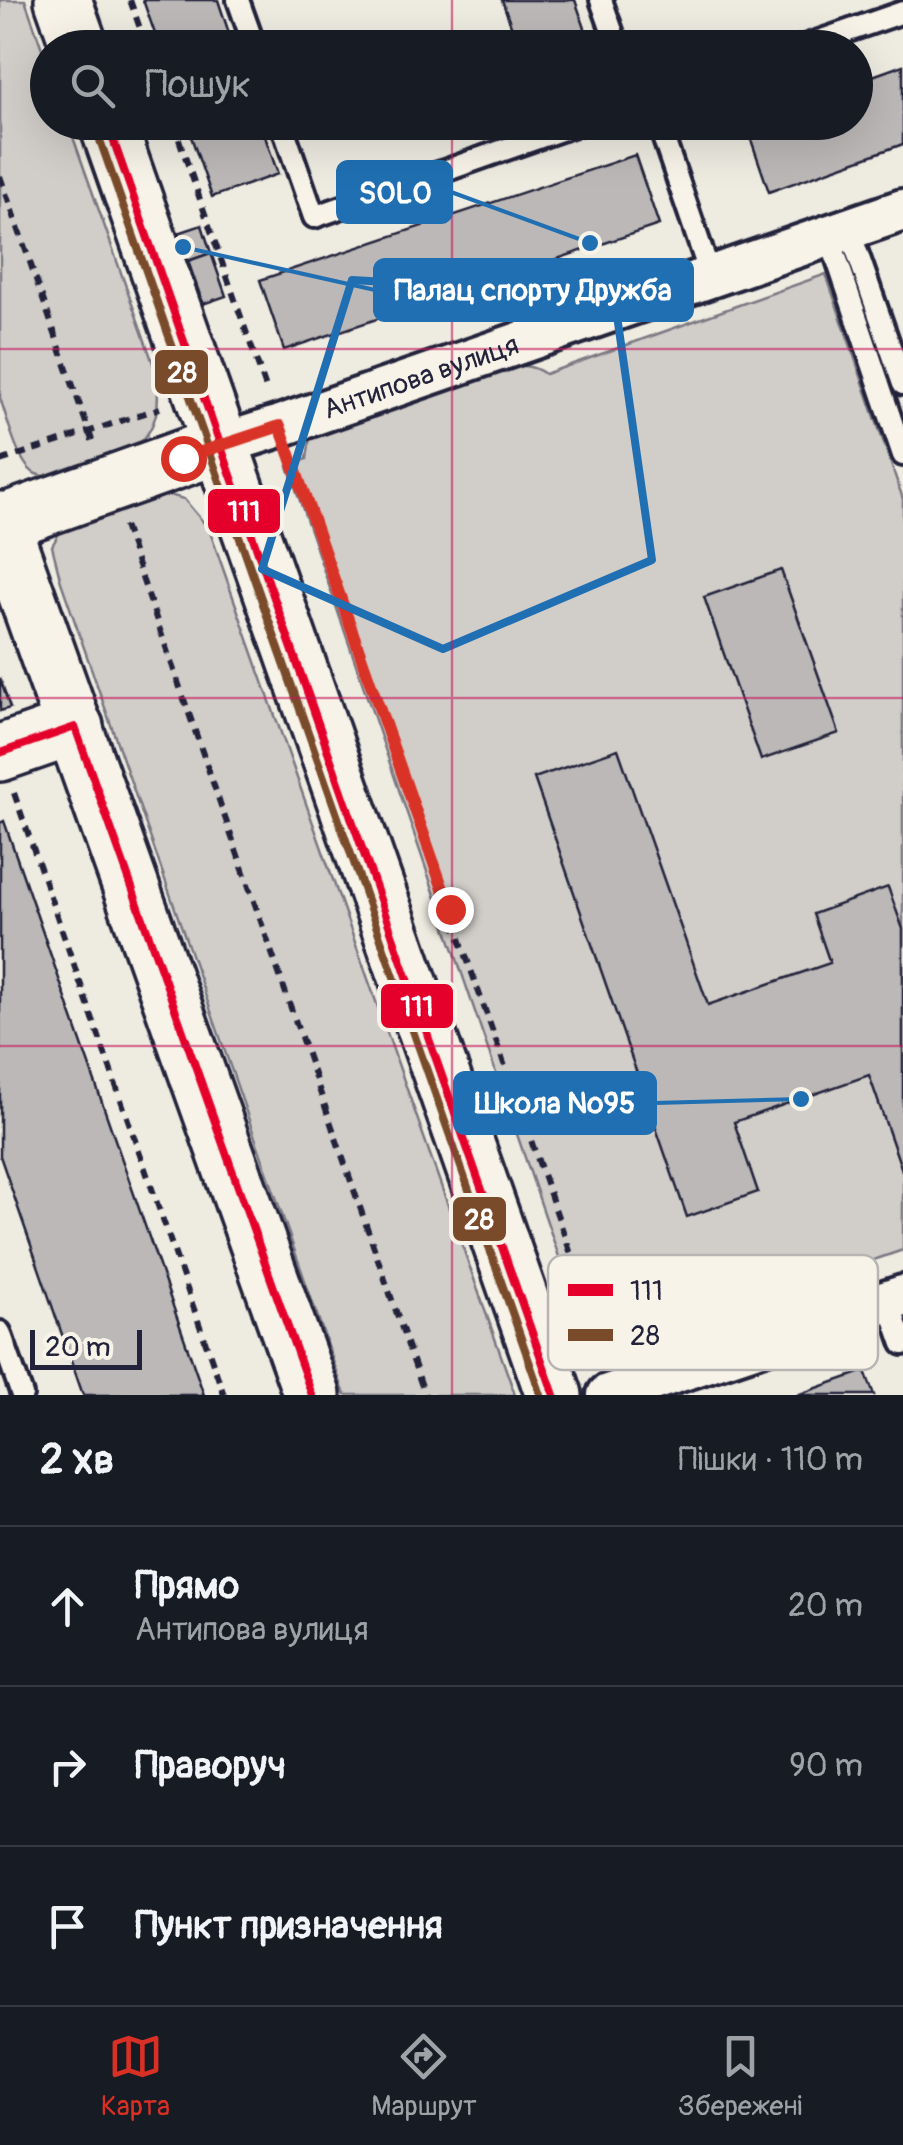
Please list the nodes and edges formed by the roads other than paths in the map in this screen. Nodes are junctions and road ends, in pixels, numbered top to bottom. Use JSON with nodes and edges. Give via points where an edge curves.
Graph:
{"nodes":[{"id":1,"x":64,"y":0,"type":"edge"},
{"id":2,"x":238,"y":0,"type":"edge"},
{"id":3,"x":601,"y":0,"type":"edge"},
{"id":4,"x":903,"y":12,"type":"edge"},
{"id":5,"x":74,"y":30,"type":"edge"},
{"id":6,"x":249,"y":30,"type":"edge"},
{"id":7,"x":612,"y":30,"type":"edge"},
{"id":8,"x":851,"y":30,"type":"edge"},
{"id":9,"x":112,"y":140,"type":"edge"},
{"id":10,"x":287,"y":140,"type":"edge"},
{"id":11,"x":532,"y":140,"type":"edge"},
{"id":12,"x":664,"y":140,"type":"edge"},
{"id":13,"x":903,"y":210,"type":"edge"},
{"id":14,"x":839,"y":232,"type":"junction"},
{"id":15,"x":711,"y":277,"type":"junction"},
{"id":16,"x":903,"y":384,"type":"edge"},
{"id":17,"x":220,"y":444,"type":"junction"},
{"id":18,"x":903,"y":455,"type":"edge"},
{"id":19,"x":0,"y":522,"type":"edge"},
{"id":20,"x":75,"y":728,"type":"junction"},
{"id":21,"x":5,"y":767,"type":"edge"},
{"id":22,"x":896,"y":1299,"type":"edge"},
{"id":23,"x":0,"y":1332,"type":"edge"},
{"id":24,"x":903,"y":1344,"type":"edge"},
{"id":25,"x":683,"y":1370,"type":"edge"},
{"id":26,"x":614,"y":1393,"type":"edge"},
{"id":27,"x":22,"y":1395,"type":"edge"},
{"id":28,"x":312,"y":1395,"type":"edge"},
{"id":29,"x":554,"y":1395,"type":"edge"}],
"edges":[{"from":1,"to":5,"type":"main road"},
{"from":2,"to":6,"type":"lane"},
{"from":3,"to":7,"type":"lane"},
{"from":4,"to":8,"type":"lane"},
{"from":9,"to":17,"type":"main road"},
{"from":10,"to":11,"type":"lane","via":[[314,217]]},
{"from":12,"to":15,"type":"lane"},
{"from":13,"to":14,"type":"street","name":"Антипова вулиця"},
{"from":14,"to":15,"type":"street","name":"Антипова вулиця"},
{"from":14,"to":16,"type":"lane"},
{"from":14,"to":18,"type":"lane"},
{"from":15,"to":17,"type":"street","name":"Антипова вулиця"},
{"from":17,"to":19,"type":"main road"},
{"from":17,"to":29,"type":"main road"},
{"from":19,"to":20,"type":"main road"},
{"from":20,"to":21,"type":"main road"},
{"from":20,"to":28,"type":"main road"},
{"from":22,"to":24,"type":"lane"},
{"from":23,"to":27,"type":"lane"},
{"from":25,"to":26,"type":"street"}]}
